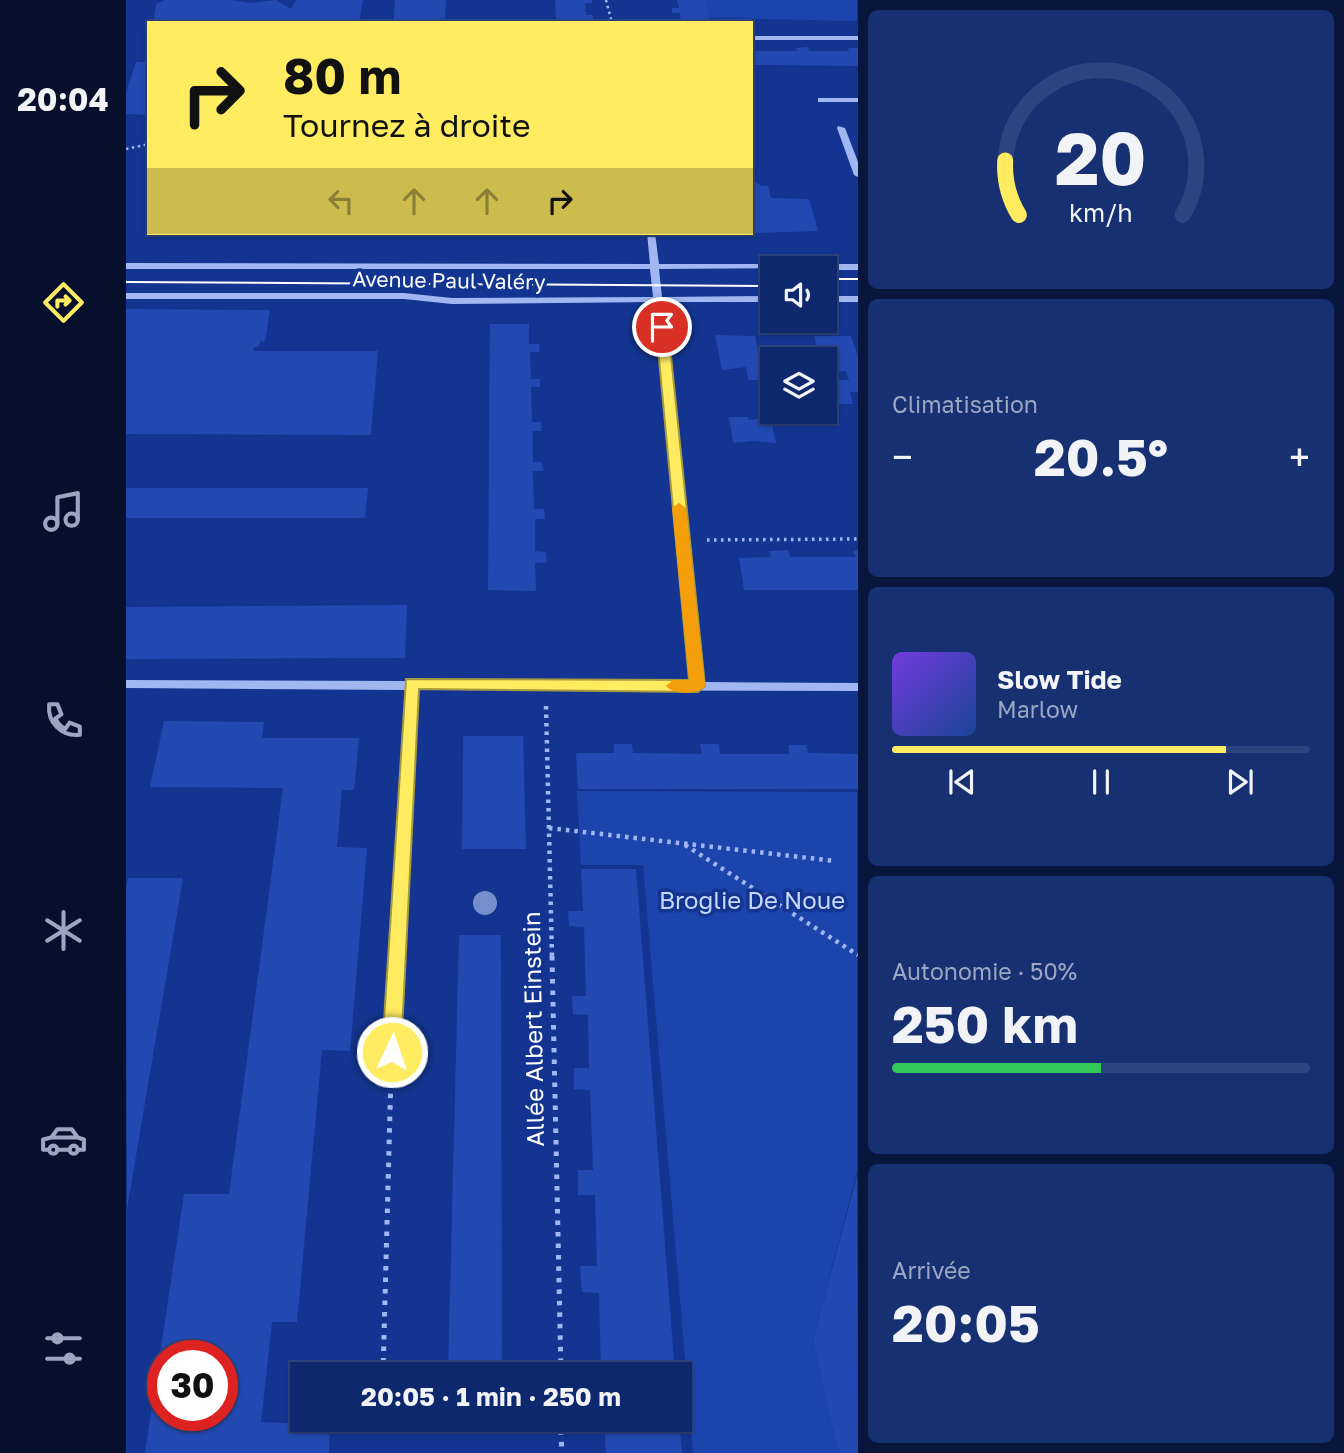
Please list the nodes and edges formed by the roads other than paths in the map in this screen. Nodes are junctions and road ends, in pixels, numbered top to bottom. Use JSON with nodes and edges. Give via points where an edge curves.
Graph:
{"nodes":[{"id":1,"x":753,"y":38,"type":"edge"},
{"id":2,"x":858,"y":38,"type":"edge"},
{"id":3,"x":821,"y":100,"type":"dead end"},
{"id":4,"x":858,"y":100,"type":"edge"},
{"id":5,"x":841,"y":128,"type":"dead end"},
{"id":6,"x":858,"y":175,"type":"edge"},
{"id":7,"x":651,"y":235,"type":"edge"},
{"id":8,"x":655,"y":265,"type":"junction"},
{"id":9,"x":126,"y":266,"type":"edge"},
{"id":10,"x":858,"y":267,"type":"edge"},
{"id":11,"x":126,"y":296,"type":"edge"},
{"id":12,"x":760,"y":299,"type":"edge"},
{"id":13,"x":837,"y":299,"type":"edge"},
{"id":14,"x":858,"y":299,"type":"edge"},
{"id":15,"x":660,"y":300,"type":"junction"},
{"id":16,"x":411,"y":683,"type":"junction"},
{"id":17,"x":126,"y":684,"type":"edge"},
{"id":18,"x":698,"y":686,"type":"junction"},
{"id":19,"x":858,"y":687,"type":"edge"},
{"id":20,"x":392,"y":1052,"type":"road end"}],
"edges":[{"from":1,"to":2,"type":"street"},
{"from":3,"to":4,"type":"street"},
{"from":5,"to":6,"type":"lane"},
{"from":7,"to":8,"type":"street"},
{"from":8,"to":9,"type":"street","name":"Avenue Paul Valéry"},
{"from":8,"to":10,"type":"street","name":"Avenue Paul Valéry"},
{"from":8,"to":15,"type":"street"},
{"from":11,"to":15,"type":"street","name":"Avenue Paul Valéry"},
{"from":12,"to":15,"type":"street","name":"Avenue Paul Valéry"},
{"from":13,"to":14,"type":"street"},
{"from":15,"to":18,"type":"street"},
{"from":16,"to":17,"type":"street"},
{"from":16,"to":18,"type":"street"},
{"from":16,"to":20,"type":"street"},
{"from":18,"to":19,"type":"street"}]}
